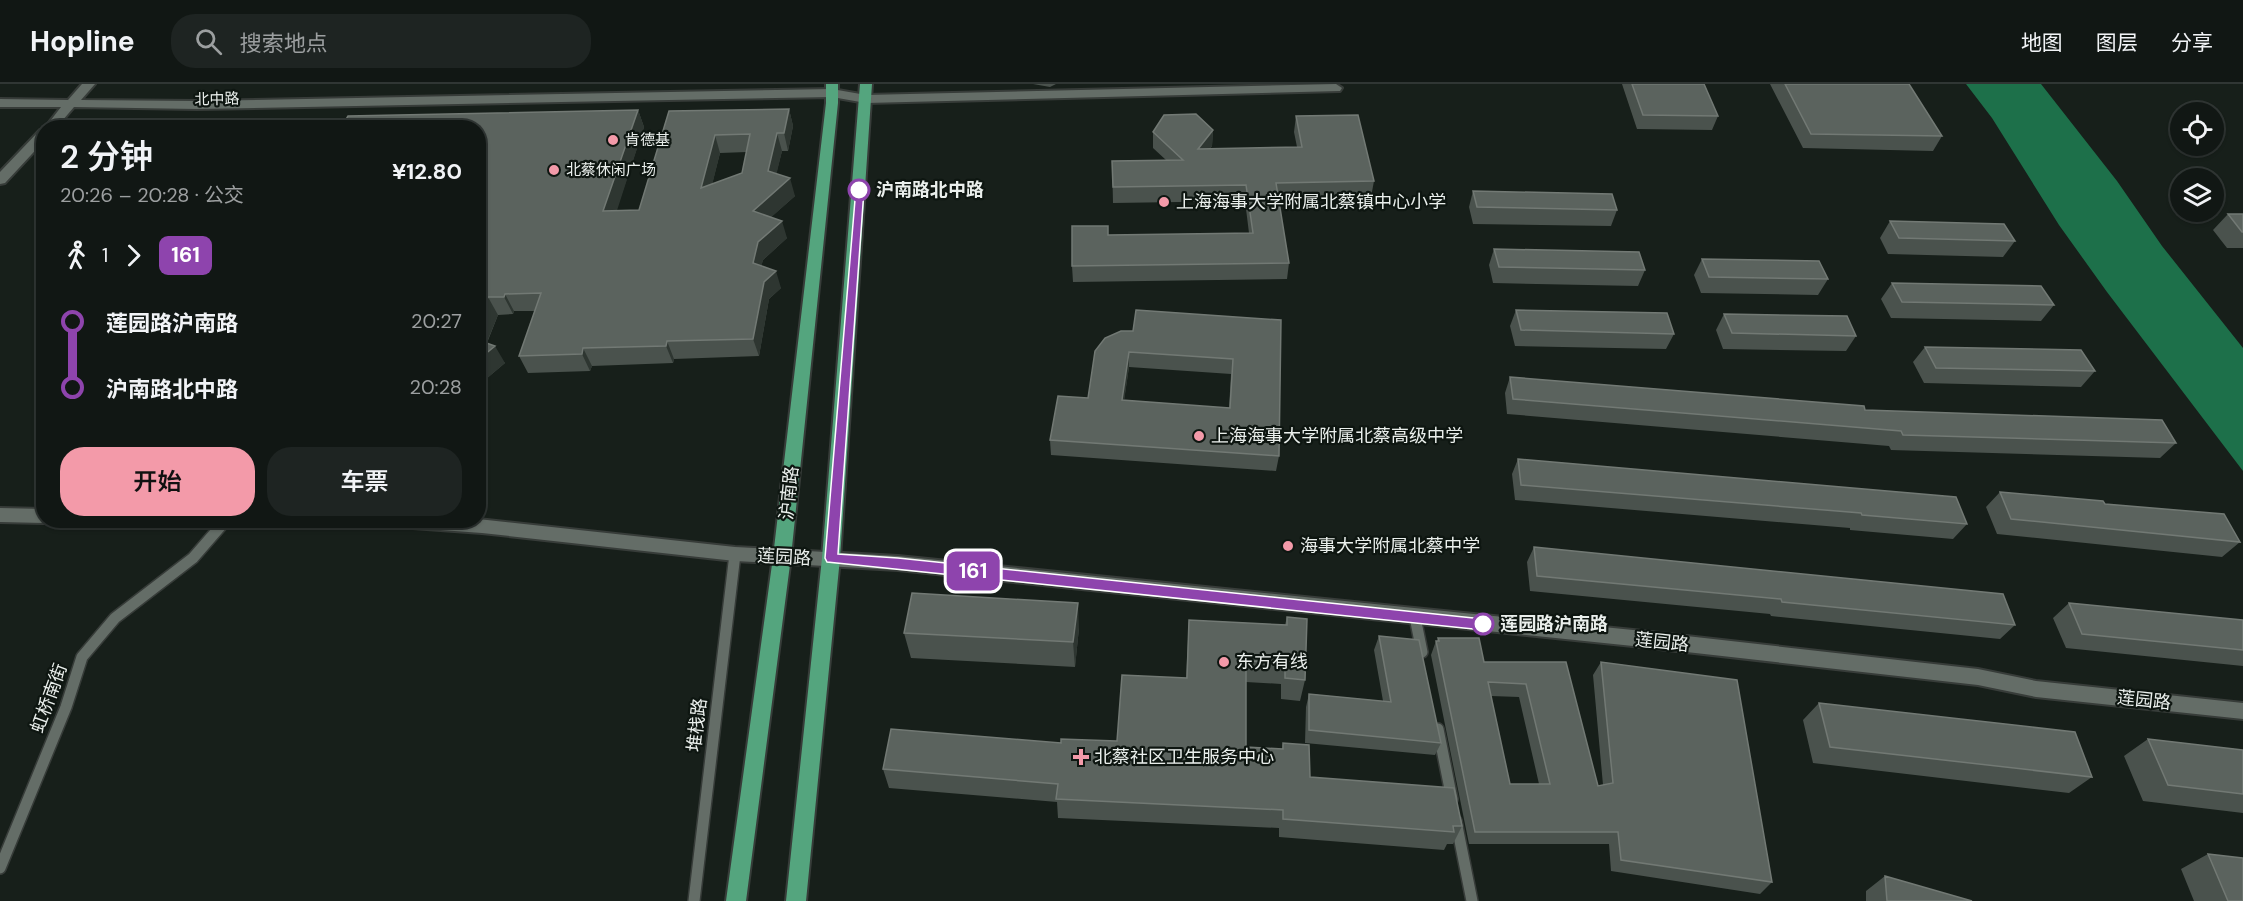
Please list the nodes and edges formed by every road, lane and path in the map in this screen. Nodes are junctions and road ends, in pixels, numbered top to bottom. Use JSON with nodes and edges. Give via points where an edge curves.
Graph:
{"nodes":[{"id":1,"x":89,"y":84,"type":"edge"},
{"id":2,"x":1336,"y":88,"type":"dead end"},
{"id":3,"x":866,"y":91,"type":"edge"},
{"id":4,"x":832,"y":94,"type":"edge"},
{"id":5,"x":0,"y":103,"type":"edge"},
{"id":6,"x":70,"y":105,"type":"junction"},
{"id":7,"x":0,"y":113,"type":"edge"},
{"id":8,"x":60,"y":115,"type":"junction"},
{"id":9,"x":56,"y":120,"type":"edge"},
{"id":10,"x":36,"y":142,"type":"edge"},
{"id":11,"x":0,"y":180,"type":"edge"},
{"id":12,"x":0,"y":515,"type":"edge"},
{"id":13,"x":36,"y":516,"type":"edge"},
{"id":14,"x":486,"y":526,"type":"edge"},
{"id":15,"x":219,"y":528,"type":"edge"},
{"id":16,"x":735,"y":554,"type":"junction"},
{"id":17,"x":782,"y":557,"type":"junction"},
{"id":18,"x":831,"y":558,"type":"junction"},
{"id":19,"x":1415,"y":617,"type":"junction"},
{"id":20,"x":1424,"y":663,"type":"edge"},
{"id":21,"x":2243,"y":711,"type":"edge"},
{"id":22,"x":1436,"y":720,"type":"edge"},
{"id":23,"x":0,"y":868,"type":"edge"},
{"id":24,"x":694,"y":901,"type":"edge"},
{"id":25,"x":736,"y":901,"type":"edge"},
{"id":26,"x":796,"y":901,"type":"edge"},
{"id":27,"x":1472,"y":901,"type":"edge"}],
"edges":[{"from":1,"to":6,"type":"street"},
{"from":2,"to":3,"type":"street","name":"北中路"},
{"from":3,"to":4,"type":"street","name":"北中路"},
{"from":3,"to":18,"type":"main road"},
{"from":4,"to":6,"type":"street","name":"北中路"},
{"from":4,"to":8,"type":"street","name":"北中路","via":[[189,116]]},
{"from":4,"to":17,"type":"main road","name":"沪南路"},
{"from":5,"to":6,"type":"street","name":"北中路"},
{"from":6,"to":8,"type":"street"},
{"from":7,"to":8,"type":"street","name":"北中路"},
{"from":8,"to":9,"type":"street"},
{"from":10,"to":11,"type":"street"},
{"from":12,"to":13,"type":"street"},
{"from":14,"to":16,"type":"street","name":"莲园路"},
{"from":15,"to":23,"type":"lane","name":"虹桥南街","via":[[193,558],[115,618],[82,657],[66,707]]},
{"from":16,"to":17,"type":"street","name":"莲园路"},
{"from":16,"to":24,"type":"lane","name":"堆栈路"},
{"from":17,"to":18,"type":"street","name":"莲园路"},
{"from":17,"to":25,"type":"main road","name":"沪南路"},
{"from":18,"to":19,"type":"street","name":"莲园路"},
{"from":18,"to":26,"type":"main road"},
{"from":19,"to":20,"type":"lane"},
{"from":19,"to":21,"type":"street","name":"莲园路","via":[[1978,677],[2036,689]]},
{"from":22,"to":27,"type":"lane"}]}
